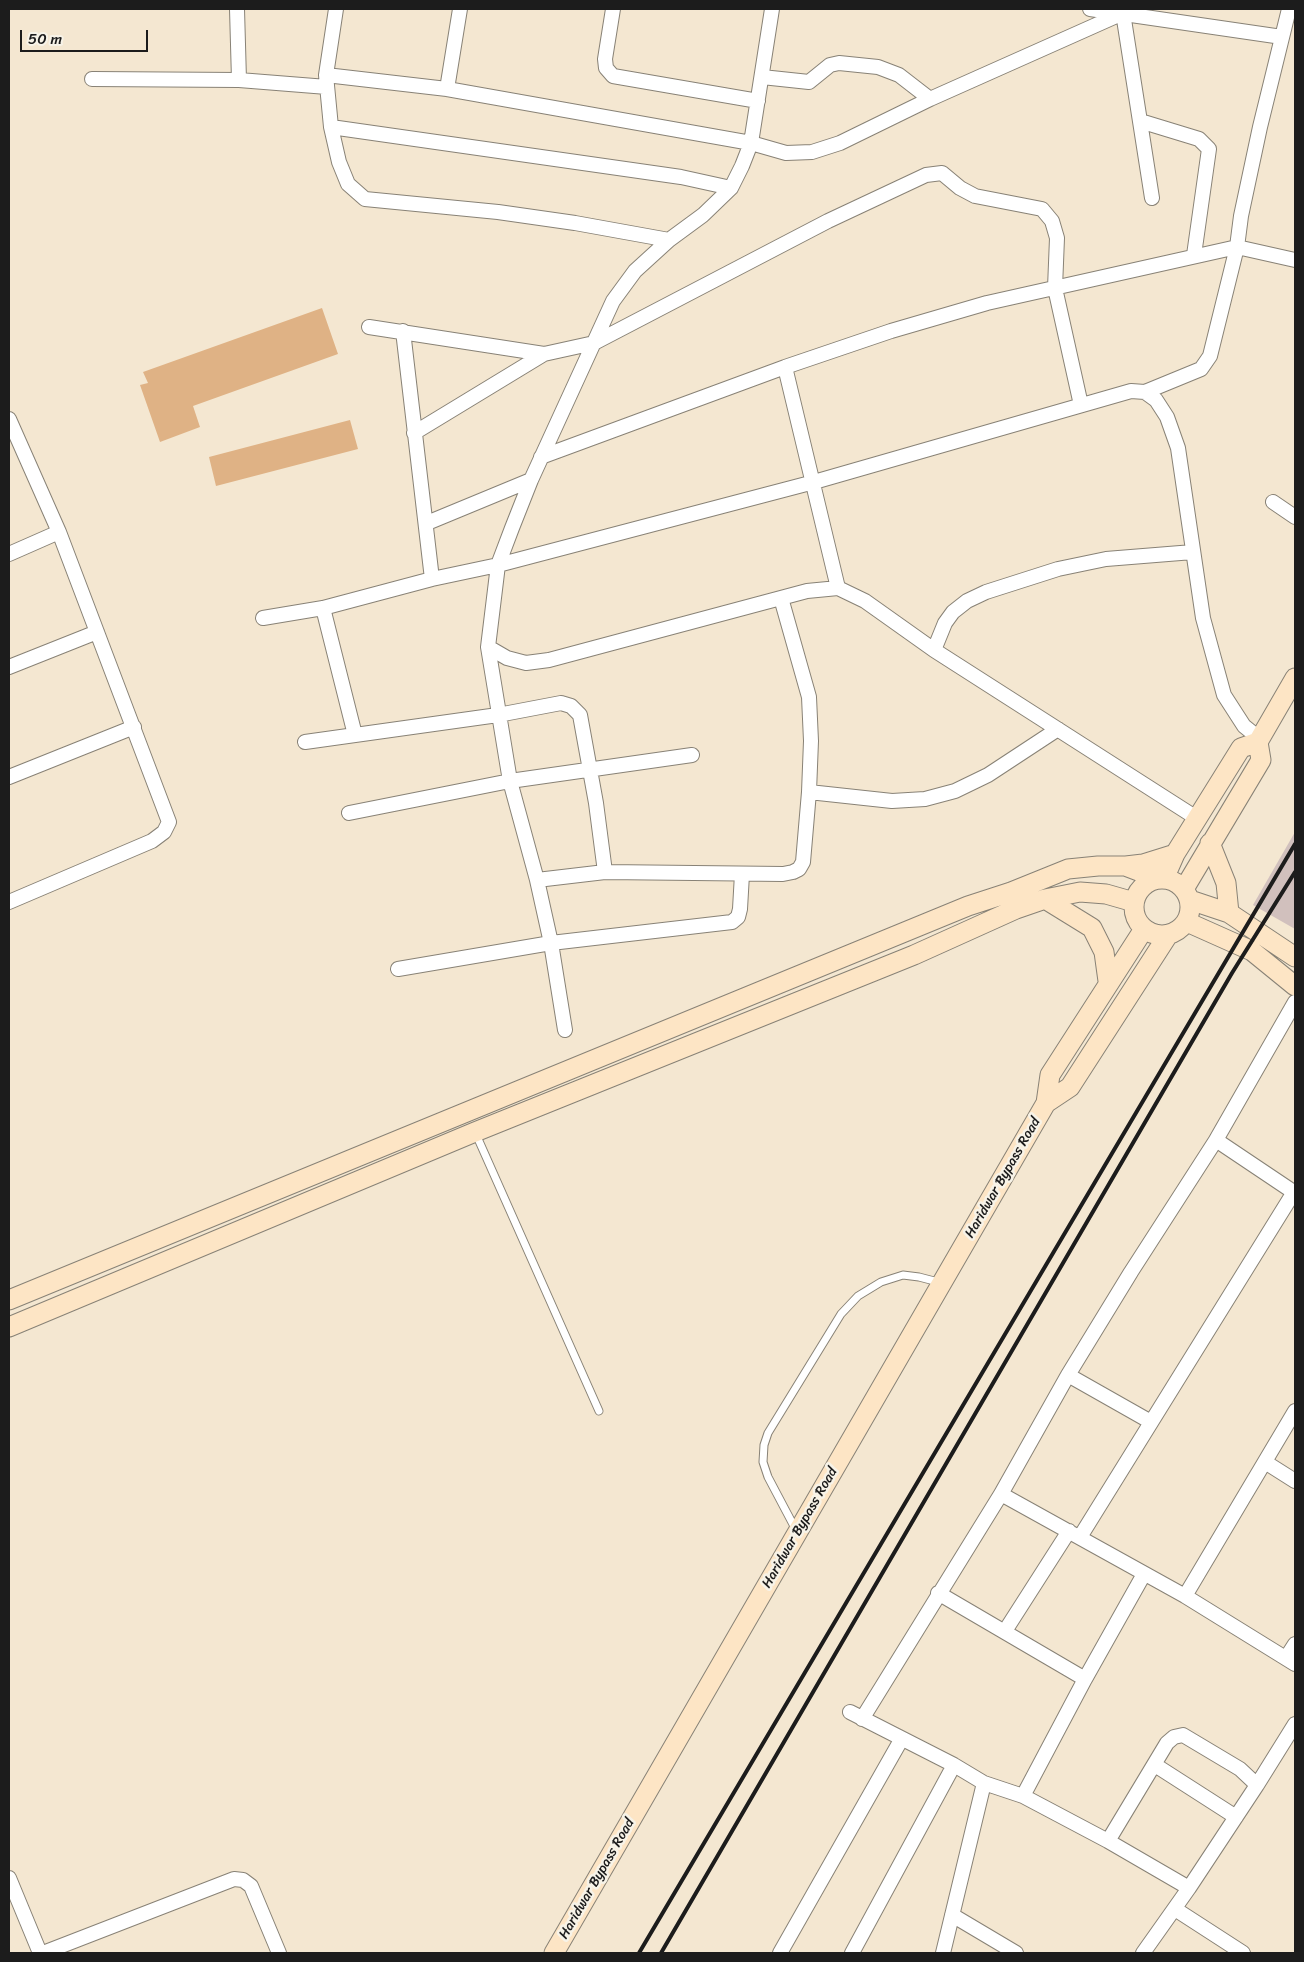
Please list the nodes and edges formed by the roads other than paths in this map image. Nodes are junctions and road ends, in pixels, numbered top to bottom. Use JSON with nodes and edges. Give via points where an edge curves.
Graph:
{"nodes":[{"id":1,"x":237,"y":9,"type":"edge"},
{"id":2,"x":336,"y":9,"type":"edge"},
{"id":3,"x":460,"y":9,"type":"edge"},
{"id":4,"x":613,"y":9,"type":"edge"},
{"id":5,"x":772,"y":9,"type":"edge"},
{"id":6,"x":1090,"y":9,"type":"edge"},
{"id":7,"x":1289,"y":9,"type":"edge"},
{"id":8,"x":1124,"y":11,"type":"edge"},
{"id":9,"x":1282,"y":37,"type":"junction"},
{"id":10,"x":762,"y":77,"type":"junction"},
{"id":11,"x":92,"y":79,"type":"dead end"},
{"id":12,"x":239,"y":80,"type":"junction"},
{"id":13,"x":327,"y":81,"type":"junction"},
{"id":14,"x":447,"y":89,"type":"junction"},
{"id":15,"x":930,"y":99,"type":"junction"},
{"id":16,"x":758,"y":101,"type":"junction"},
{"id":17,"x":1140,"y":121,"type":"junction"},
{"id":18,"x":331,"y":127,"type":"junction"},
{"id":19,"x":751,"y":143,"type":"junction"},
{"id":20,"x":731,"y":188,"type":"junction"},
{"id":21,"x":1152,"y":198,"type":"dead end"},
{"id":22,"x":669,"y":240,"type":"junction"},
{"id":23,"x":1237,"y":247,"type":"junction"},
{"id":24,"x":1194,"y":255,"type":"junction"},
{"id":25,"x":1295,"y":260,"type":"edge"},
{"id":26,"x":1055,"y":288,"type":"junction"},
{"id":27,"x":369,"y":327,"type":"dead end"},
{"id":28,"x":403,"y":331,"type":"junction"},
{"id":29,"x":594,"y":342,"type":"junction"},
{"id":30,"x":544,"y":354,"type":"junction"},
{"id":31,"x":785,"y":367,"type":"junction"},
{"id":32,"x":1145,"y":392,"type":"junction"},
{"id":33,"x":1081,"y":405,"type":"junction"},
{"id":34,"x":9,"y":419,"type":"edge"},
{"id":35,"x":414,"y":433,"type":"junction"},
{"id":36,"x":12,"y":438,"type":"edge"},
{"id":37,"x":541,"y":457,"type":"junction"},
{"id":38,"x":531,"y":480,"type":"junction"},
{"id":39,"x":814,"y":482,"type":"junction"},
{"id":40,"x":1274,"y":502,"type":"dead end"},
{"id":41,"x":1295,"y":517,"type":"edge"},
{"id":42,"x":426,"y":523,"type":"junction"},
{"id":43,"x":59,"y":532,"type":"junction"},
{"id":44,"x":1194,"y":552,"type":"junction"},
{"id":45,"x":9,"y":554,"type":"edge"},
{"id":46,"x":498,"y":565,"type":"junction"},
{"id":47,"x":432,"y":579,"type":"junction"},
{"id":48,"x":838,"y":588,"type":"junction"},
{"id":49,"x":781,"y":598,"type":"junction"},
{"id":50,"x":323,"y":608,"type":"junction"},
{"id":51,"x":263,"y":618,"type":"dead end"},
{"id":52,"x":97,"y":632,"type":"junction"},
{"id":53,"x":488,"y":647,"type":"junction"},
{"id":54,"x":934,"y":650,"type":"junction"},
{"id":55,"x":9,"y":667,"type":"edge"},
{"id":56,"x":1295,"y":678,"type":"edge"},
{"id":57,"x":498,"y":715,"type":"junction"},
{"id":58,"x":134,"y":727,"type":"junction"},
{"id":59,"x":1058,"y":729,"type":"junction"},
{"id":60,"x":355,"y":735,"type":"junction"},
{"id":61,"x":1259,"y":741,"type":"junction"},
{"id":62,"x":305,"y":742,"type":"dead end"},
{"id":63,"x":692,"y":755,"type":"dead end"},
{"id":64,"x":590,"y":768,"type":"junction"},
{"id":65,"x":9,"y":777,"type":"edge"},
{"id":66,"x":510,"y":781,"type":"junction"},
{"id":67,"x":809,"y":792,"type":"junction"},
{"id":68,"x":349,"y":813,"type":"dead end"},
{"id":69,"x":1198,"y":819,"type":"junction"},
{"id":70,"x":1210,"y":843,"type":"junction"},
{"id":71,"x":1175,"y":854,"type":"junction"},
{"id":72,"x":1125,"y":866,"type":"junction"},
{"id":73,"x":605,"y":872,"type":"junction"},
{"id":74,"x":742,"y":874,"type":"junction"},
{"id":75,"x":1162,"y":879,"type":"junction"},
{"id":76,"x":537,"y":880,"type":"junction"},
{"id":77,"x":1187,"y":894,"type":"junction"},
{"id":78,"x":1045,"y":899,"type":"junction"},
{"id":79,"x":9,"y":902,"type":"edge"},
{"id":80,"x":1134,"y":902,"type":"junction"},
{"id":81,"x":1229,"y":913,"type":"junction"},
{"id":82,"x":1187,"y":922,"type":"junction"},
{"id":83,"x":1144,"y":929,"type":"junction"},
{"id":84,"x":1168,"y":935,"type":"junction"},
{"id":85,"x":551,"y":943,"type":"junction"},
{"id":86,"x":1295,"y":957,"type":"edge"},
{"id":87,"x":398,"y":969,"type":"dead end"},
{"id":88,"x":1108,"y":981,"type":"junction"},
{"id":89,"x":1295,"y":986,"type":"edge"},
{"id":90,"x":1295,"y":1002,"type":"edge"},
{"id":91,"x":565,"y":1030,"type":"dead end"},
{"id":92,"x":1046,"y":1103,"type":"junction"},
{"id":93,"x":475,"y":1132,"type":"junction"},
{"id":94,"x":1216,"y":1140,"type":"junction"},
{"id":95,"x":1295,"y":1193,"type":"edge"},
{"id":96,"x":942,"y":1283,"type":"junction"},
{"id":97,"x":9,"y":1300,"type":"edge"},
{"id":98,"x":9,"y":1327,"type":"edge"},
{"id":99,"x":1068,"y":1375,"type":"junction"},
{"id":100,"x":599,"y":1411,"type":"dead end"},
{"id":101,"x":1295,"y":1411,"type":"edge"},
{"id":102,"x":1152,"y":1422,"type":"junction"},
{"id":103,"x":1265,"y":1462,"type":"junction"},
{"id":104,"x":1295,"y":1481,"type":"edge"},
{"id":105,"x":1000,"y":1494,"type":"junction"},
{"id":106,"x":797,"y":1533,"type":"junction"},
{"id":107,"x":1074,"y":1534,"type":"junction"},
{"id":108,"x":1144,"y":1574,"type":"junction"},
{"id":109,"x":938,"y":1593,"type":"junction"},
{"id":110,"x":1185,"y":1596,"type":"junction"},
{"id":111,"x":1005,"y":1631,"type":"junction"},
{"id":112,"x":1295,"y":1644,"type":"edge"},
{"id":113,"x":1291,"y":1661,"type":"edge"},
{"id":114,"x":1085,"y":1679,"type":"junction"},
{"id":115,"x":1295,"y":1724,"type":"edge"},
{"id":116,"x":901,"y":1740,"type":"junction"},
{"id":117,"x":954,"y":1765,"type":"junction"},
{"id":118,"x":1155,"y":1765,"type":"junction"},
{"id":119,"x":984,"y":1783,"type":"junction"},
{"id":120,"x":1258,"y":1785,"type":"junction"},
{"id":121,"x":1023,"y":1796,"type":"junction"},
{"id":122,"x":1236,"y":1817,"type":"junction"},
{"id":123,"x":1108,"y":1841,"type":"junction"},
{"id":124,"x":9,"y":1878,"type":"edge"},
{"id":125,"x":1189,"y":1888,"type":"junction"},
{"id":126,"x":1175,"y":1908,"type":"junction"},
{"id":127,"x":952,"y":1915,"type":"junction"},
{"id":128,"x":41,"y":1953,"type":"edge"},
{"id":129,"x":279,"y":1953,"type":"edge"},
{"id":130,"x":554,"y":1953,"type":"edge"},
{"id":131,"x":780,"y":1953,"type":"edge"},
{"id":132,"x":852,"y":1953,"type":"edge"},
{"id":133,"x":943,"y":1953,"type":"edge"},
{"id":134,"x":1016,"y":1953,"type":"edge"},
{"id":135,"x":1143,"y":1953,"type":"edge"},
{"id":136,"x":1243,"y":1953,"type":"edge"}],
"edges":[{"from":1,"to":12,"type":"street"},
{"from":2,"to":13,"type":"street"},
{"from":3,"to":14,"type":"street"},
{"from":4,"to":16,"type":"street","via":[[605,59],[606,68],[613,76]]},
{"from":5,"to":10,"type":"street"},
{"from":6,"to":8,"type":"street"},
{"from":7,"to":9,"type":"street"},
{"from":8,"to":9,"type":"street"},
{"from":8,"to":15,"type":"street"},
{"from":8,"to":17,"type":"street"},
{"from":9,"to":23,"type":"street","via":[[1241,216]]},
{"from":10,"to":15,"type":"street","via":[[809,82],[830,65],[839,63],[878,68],[898,75]]},
{"from":10,"to":16,"type":"street"},
{"from":11,"to":12,"type":"street"},
{"from":12,"to":13,"type":"street"},
{"from":13,"to":14,"type":"street"},
{"from":13,"to":18,"type":"street"},
{"from":14,"to":19,"type":"street"},
{"from":15,"to":19,"type":"street","via":[[840,143],[812,152],[786,153]]},
{"from":16,"to":19,"type":"street"},
{"from":17,"to":21,"type":"street"},
{"from":17,"to":24,"type":"street","via":[[1199,139],[1208,149]]},
{"from":18,"to":20,"type":"street","via":[[672,176]]},
{"from":18,"to":22,"type":"street","via":[[348,184],[365,200],[575,222]]},
{"from":19,"to":20,"type":"street"},
{"from":20,"to":22,"type":"street","via":[[703,215]]},
{"from":22,"to":29,"type":"street","via":[[635,271],[614,301]]},
{"from":23,"to":24,"type":"street"},
{"from":23,"to":25,"type":"street"},
{"from":23,"to":32,"type":"street","via":[[1210,356],[1202,369]]},
{"from":24,"to":26,"type":"street"},
{"from":26,"to":29,"type":"street","via":[[1056,238],[1052,222],[1042,209],[975,196],[942,172],[926,175],[828,221]]},
{"from":26,"to":31,"type":"street","via":[[987,303],[891,331]]},
{"from":26,"to":33,"type":"street"},
{"from":27,"to":28,"type":"street"},
{"from":28,"to":30,"type":"street"},
{"from":28,"to":35,"type":"street"},
{"from":29,"to":30,"type":"street"},
{"from":29,"to":37,"type":"street"},
{"from":30,"to":35,"type":"street"},
{"from":31,"to":37,"type":"street"},
{"from":31,"to":39,"type":"street"},
{"from":32,"to":33,"type":"street","via":[[1131,391]]},
{"from":32,"to":44,"type":"street","via":[[1156,400],[1167,417],[1178,448]]},
{"from":33,"to":39,"type":"street"},
{"from":34,"to":36,"type":"street"},
{"from":35,"to":42,"type":"street"},
{"from":36,"to":43,"type":"street"},
{"from":37,"to":38,"type":"street"},
{"from":38,"to":42,"type":"street"},
{"from":38,"to":46,"type":"street"},
{"from":39,"to":46,"type":"street"},
{"from":39,"to":48,"type":"street"},
{"from":40,"to":41,"type":"street"},
{"from":42,"to":47,"type":"street"},
{"from":43,"to":45,"type":"street"},
{"from":43,"to":52,"type":"street"},
{"from":44,"to":54,"type":"street","via":[[1106,559],[1058,569],[986,592],[953,612]]},
{"from":44,"to":61,"type":"street","via":[[1203,618],[1224,696],[1244,726]]},
{"from":46,"to":47,"type":"street"},
{"from":46,"to":53,"type":"street"},
{"from":47,"to":50,"type":"street"},
{"from":48,"to":49,"type":"street"},
{"from":48,"to":54,"type":"street","via":[[865,601]]},
{"from":49,"to":53,"type":"street","via":[[549,660],[526,663],[507,658]]},
{"from":49,"to":67,"type":"street","via":[[809,696]]},
{"from":50,"to":51,"type":"street"},
{"from":50,"to":60,"type":"street"},
{"from":52,"to":55,"type":"street"},
{"from":52,"to":58,"type":"street"},
{"from":53,"to":57,"type":"street"},
{"from":54,"to":59,"type":"street"},
{"from":56,"to":61,"type":"main road"},
{"from":57,"to":60,"type":"street"},
{"from":57,"to":64,"type":"street","via":[[561,703],[571,706],[580,715]]},
{"from":57,"to":66,"type":"street"},
{"from":58,"to":65,"type":"street"},
{"from":58,"to":79,"type":"street","via":[[169,822],[164,832],[152,842]]},
{"from":59,"to":67,"type":"street","via":[[988,775],[955,791],[933,797],[892,801]]},
{"from":59,"to":69,"type":"street"},
{"from":60,"to":62,"type":"street"},
{"from":61,"to":69,"type":"main road","via":[[1241,748]]},
{"from":61,"to":70,"type":"main road","via":[[1261,760]]},
{"from":63,"to":64,"type":"street"},
{"from":64,"to":66,"type":"street"},
{"from":64,"to":73,"type":"street"},
{"from":66,"to":68,"type":"street"},
{"from":66,"to":76,"type":"street"},
{"from":67,"to":74,"type":"street","via":[[803,862],[799,869],[782,874]]},
{"from":69,"to":71,"type":"main road"},
{"from":70,"to":77,"type":"main road"},
{"from":70,"to":81,"type":"main road","via":[[1226,884]]},
{"from":71,"to":72,"type":"main road"},
{"from":71,"to":75,"type":"main road"},
{"from":72,"to":75,"type":"main road"},
{"from":72,"to":97,"type":"main road","via":[[1068,870],[968,906]]},
{"from":73,"to":74,"type":"street"},
{"from":73,"to":76,"type":"street"},
{"from":74,"to":85,"type":"street","via":[[740,909],[732,922]]},
{"from":75,"to":77,"type":"main road","via":[[1174,881]]},
{"from":75,"to":80,"type":"main road","via":[[1146,884]]},
{"from":76,"to":85,"type":"street"},
{"from":77,"to":81,"type":"main road"},
{"from":77,"to":82,"type":"main road","via":[[1190,911]]},
{"from":78,"to":80,"type":"main road","via":[[1080,892],[1106,894]]},
{"from":78,"to":88,"type":"main road","via":[[1092,928],[1104,952]]},
{"from":78,"to":93,"type":"main road"},
{"from":80,"to":83,"type":"main road","via":[[1136,917]]},
{"from":81,"to":86,"type":"main road"},
{"from":82,"to":84,"type":"main road"},
{"from":82,"to":89,"type":"main road","via":[[1252,951]]},
{"from":83,"to":84,"type":"main road"},
{"from":83,"to":88,"type":"main road","name":"Haridwar Bypass Road"},
{"from":84,"to":92,"type":"main road","name":"Haridwar Bypass Road","via":[[1070,1087]]},
{"from":85,"to":87,"type":"street"},
{"from":85,"to":91,"type":"street"},
{"from":88,"to":92,"type":"main road","name":"Haridwar Bypass Road","via":[[1050,1074]]},
{"from":90,"to":94,"type":"street"},
{"from":92,"to":96,"type":"main road","name":"Haridwar Bypass Road"},
{"from":93,"to":98,"type":"main road"},
{"from":93,"to":100,"type":"lane"},
{"from":94,"to":95,"type":"street"},
{"from":94,"to":99,"type":"street"},
{"from":95,"to":102,"type":"street"},
{"from":96,"to":106,"type":"main road","name":"Haridwar Bypass Road"},
{"from":96,"to":106,"type":"lane","via":[[903,1275],[881,1282],[858,1296],[842,1314],[768,1433],[763,1462]]},
{"from":99,"to":102,"type":"street"},
{"from":99,"to":105,"type":"street"},
{"from":101,"to":103,"type":"street"},
{"from":102,"to":107,"type":"street"},
{"from":103,"to":104,"type":"street"},
{"from":103,"to":110,"type":"street"},
{"from":105,"to":107,"type":"street"},
{"from":105,"to":109,"type":"street"},
{"from":106,"to":130,"type":"main road","name":"Haridwar Bypass Road"},
{"from":107,"to":108,"type":"street"},
{"from":107,"to":111,"type":"street"},
{"from":108,"to":110,"type":"street"},
{"from":108,"to":114,"type":"street"},
{"from":109,"to":111,"type":"street"},
{"from":109,"to":116,"type":"street","via":[[856,1716]]},
{"from":110,"to":113,"type":"street"},
{"from":111,"to":114,"type":"street"},
{"from":112,"to":113,"type":"street"},
{"from":114,"to":121,"type":"street"},
{"from":115,"to":120,"type":"street"},
{"from":116,"to":117,"type":"street"},
{"from":116,"to":131,"type":"street"},
{"from":117,"to":119,"type":"street"},
{"from":117,"to":132,"type":"street"},
{"from":118,"to":120,"type":"street","via":[[1168,1743],[1183,1735],[1240,1769]]},
{"from":118,"to":122,"type":"street"},
{"from":118,"to":123,"type":"street"},
{"from":119,"to":121,"type":"street"},
{"from":119,"to":127,"type":"street"},
{"from":120,"to":122,"type":"street"},
{"from":121,"to":123,"type":"street"},
{"from":122,"to":125,"type":"street"},
{"from":123,"to":125,"type":"street"},
{"from":124,"to":128,"type":"street"},
{"from":125,"to":126,"type":"street"},
{"from":126,"to":135,"type":"street"},
{"from":126,"to":136,"type":"street"},
{"from":127,"to":133,"type":"street"},
{"from":127,"to":134,"type":"street"},
{"from":128,"to":129,"type":"street","via":[[234,1879],[243,1880],[251,1886]]}]}
